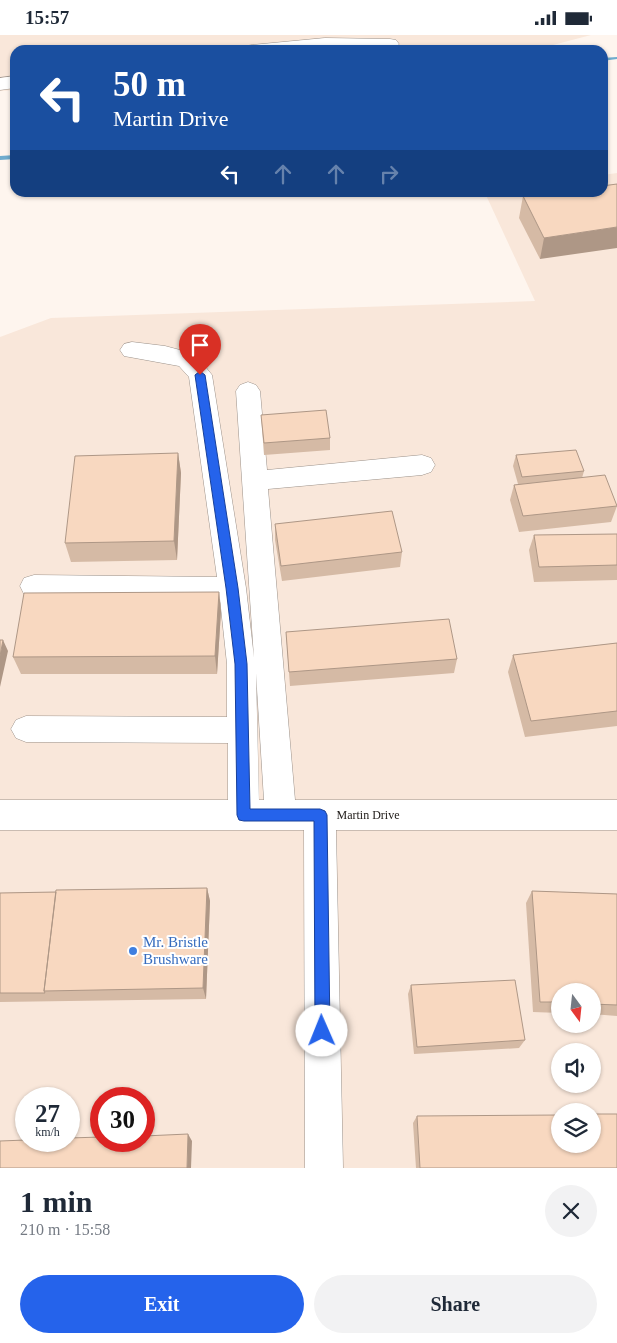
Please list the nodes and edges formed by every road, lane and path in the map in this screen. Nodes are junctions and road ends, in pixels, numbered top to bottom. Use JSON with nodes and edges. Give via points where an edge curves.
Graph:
{"nodes":[{"id":1,"x":390,"y":44,"type":"dead end"},
{"id":2,"x":304,"y":45,"type":"edge"},
{"id":3,"x":132,"y":350,"type":"dead end"},
{"id":4,"x":248,"y":391,"type":"dead end"},
{"id":5,"x":422,"y":465,"type":"dead end"},
{"id":6,"x":255,"y":481,"type":"junction"},
{"id":7,"x":34,"y":586,"type":"dead end"},
{"id":8,"x":232,"y":588,"type":"junction"},
{"id":9,"x":26,"y":729,"type":"dead end"},
{"id":10,"x":242,"y":730,"type":"junction"},
{"id":11,"x":0,"y":815,"type":"edge"},
{"id":12,"x":244,"y":815,"type":"junction"},
{"id":13,"x":281,"y":815,"type":"junction"},
{"id":14,"x":320,"y":815,"type":"junction"},
{"id":15,"x":617,"y":815,"type":"edge"},
{"id":16,"x":324,"y":1168,"type":"edge"}],
"edges":[{"from":1,"to":2,"type":"street"},
{"from":3,"to":8,"type":"street","via":[[187,360],[200,375]]},
{"from":4,"to":6,"type":"street"},
{"from":5,"to":6,"type":"street"},
{"from":6,"to":13,"type":"street"},
{"from":7,"to":8,"type":"street"},
{"from":8,"to":10,"type":"street","via":[[241,664]]},
{"from":9,"to":10,"type":"street"},
{"from":10,"to":12,"type":"street"},
{"from":11,"to":12,"type":"street","name":"Martin Drive"},
{"from":12,"to":13,"type":"street","name":"Martin Drive"},
{"from":13,"to":14,"type":"street","name":"Martin Drive"},
{"from":14,"to":15,"type":"street","name":"Martin Drive"},
{"from":14,"to":16,"type":"street"}]}
